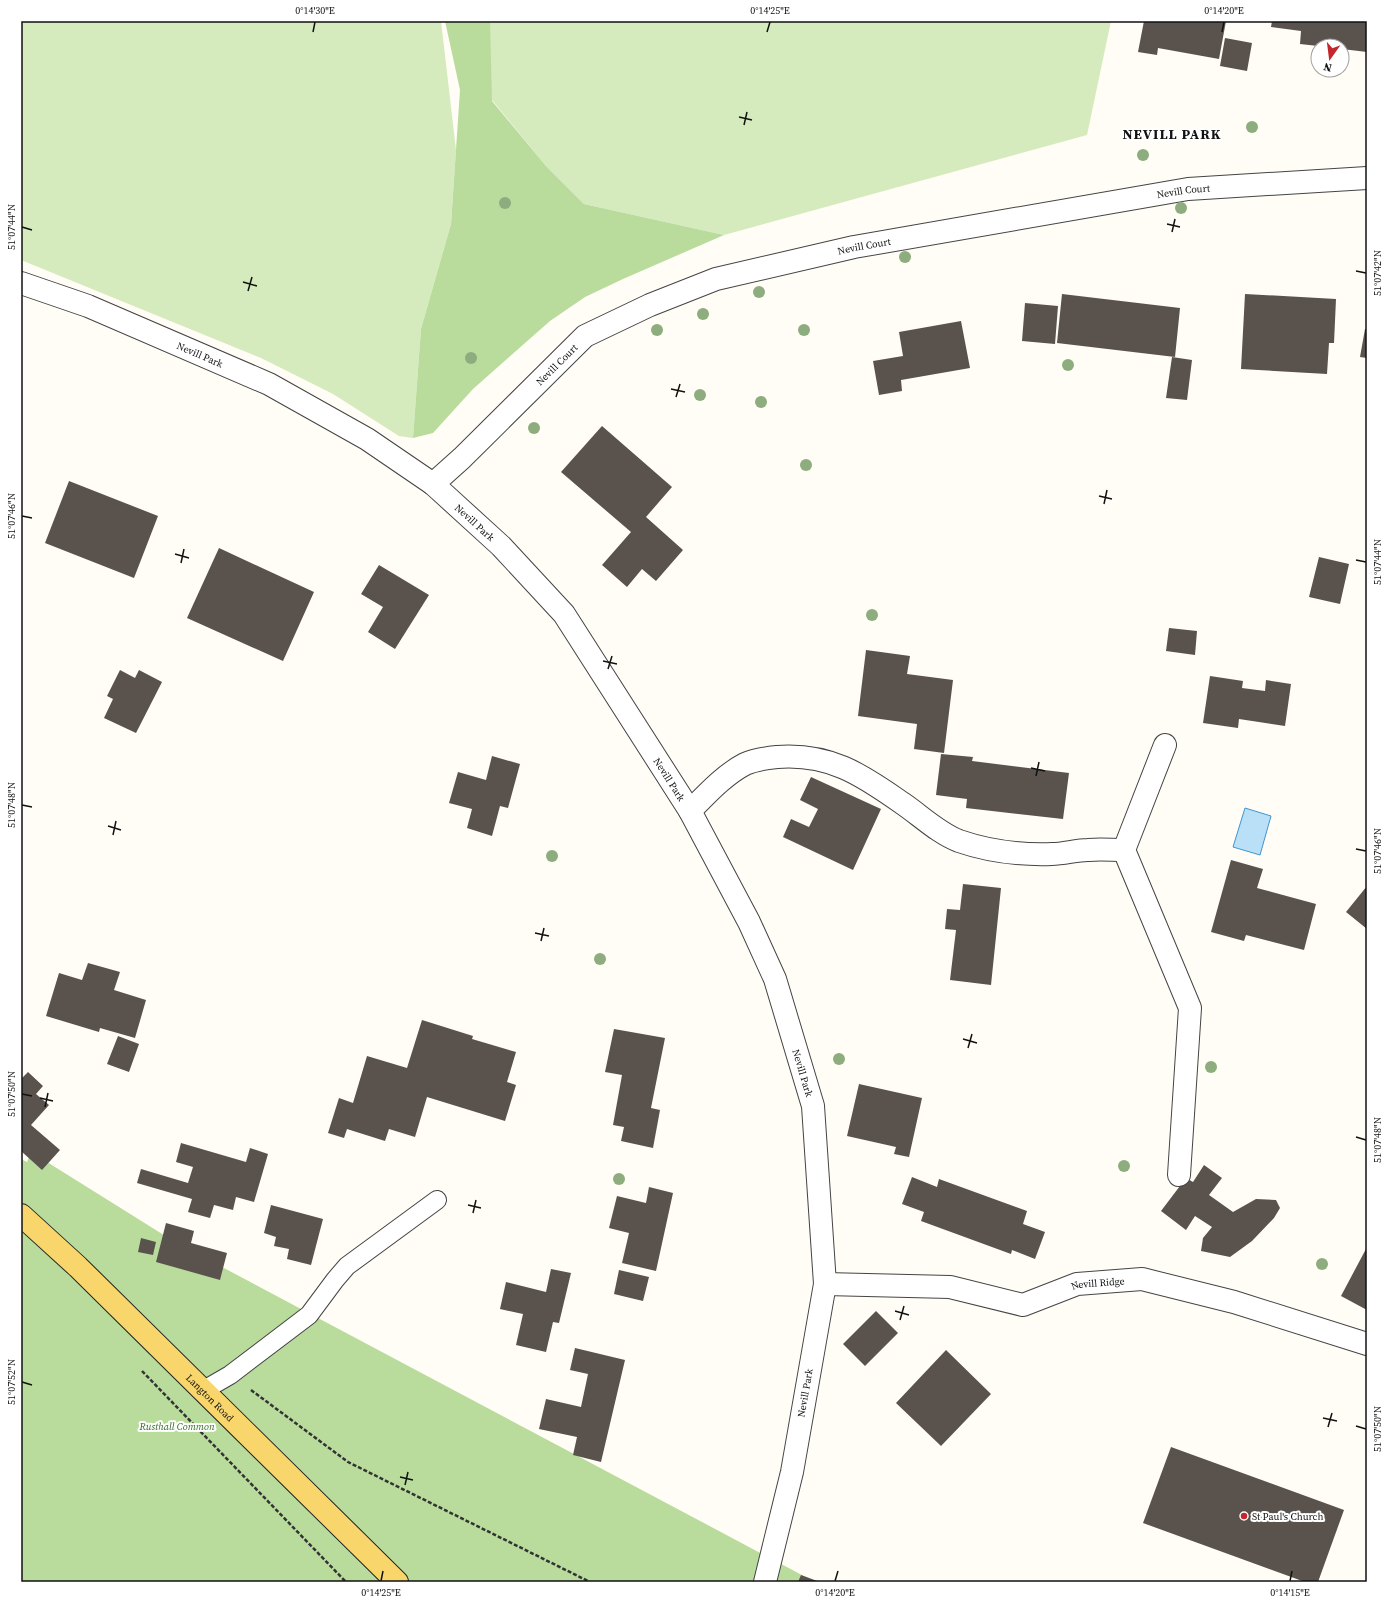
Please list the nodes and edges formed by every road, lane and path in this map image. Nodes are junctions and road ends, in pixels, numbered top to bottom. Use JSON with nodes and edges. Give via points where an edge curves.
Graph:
{"nodes":[{"id":1,"x":1367,"y":178,"type":"edge"},
{"id":2,"x":21,"y":283,"type":"edge"},
{"id":3,"x":433,"y":484,"type":"junction"},
{"id":4,"x":1165,"y":745,"type":"dead end"},
{"id":5,"x":690,"y":811,"type":"junction"},
{"id":6,"x":1124,"y":850,"type":"junction"},
{"id":7,"x":1179,"y":1175,"type":"dead end"},
{"id":8,"x":438,"y":1200,"type":"dead end"},
{"id":9,"x":21,"y":1216,"type":"edge"},
{"id":10,"x":825,"y":1284,"type":"junction"},
{"id":11,"x":1367,"y":1344,"type":"edge"},
{"id":12,"x":137,"y":1366,"type":"dead end"},
{"id":13,"x":230,"y":1374,"type":"junction"},
{"id":14,"x":204,"y":1390,"type":"junction"},
{"id":15,"x":346,"y":1582,"type":"edge"},
{"id":16,"x":397,"y":1582,"type":"edge"},
{"id":17,"x":590,"y":1582,"type":"edge"},
{"id":18,"x":765,"y":1582,"type":"edge"}],
"edges":[{"from":1,"to":3,"type":"street","name":"Nevill Court","via":[[1188,189],[854,247],[716,279],[650,305],[585,336]]},
{"from":2,"to":3,"type":"street","name":"Nevill Park","via":[[88,306],[269,384],[367,439]]},
{"from":3,"to":5,"type":"street","name":"Nevill Park","via":[[501,546],[564,614]]},
{"from":4,"to":6,"type":"street"},
{"from":5,"to":6,"type":"street","via":[[721,780],[746,764],[768,758],[791,756],[818,758],[846,768],[901,802],[948,836],[961,841],[1028,854]]},
{"from":5,"to":10,"type":"street","name":"Nevill Park","via":[[750,922],[775,979],[813,1106]]},
{"from":6,"to":7,"type":"street","via":[[1190,1008]]},
{"from":8,"to":13,"type":"lane","via":[[347,1266],[309,1315]]},
{"from":9,"to":14,"type":"main road","name":"Langton Road","via":[[78,1267]]},
{"from":10,"to":11,"type":"street","name":"Nevill Ridge","via":[[950,1287],[1023,1305],[1077,1284],[1142,1279],[1234,1302]]},
{"from":10,"to":18,"type":"street","name":"Nevill Park","via":[[792,1472]]},
{"from":12,"to":15,"type":"path"},
{"from":13,"to":14,"type":"lane"},
{"from":13,"to":17,"type":"path","via":[[348,1462]]},
{"from":14,"to":16,"type":"main road","name":"Langton Road"}]}
